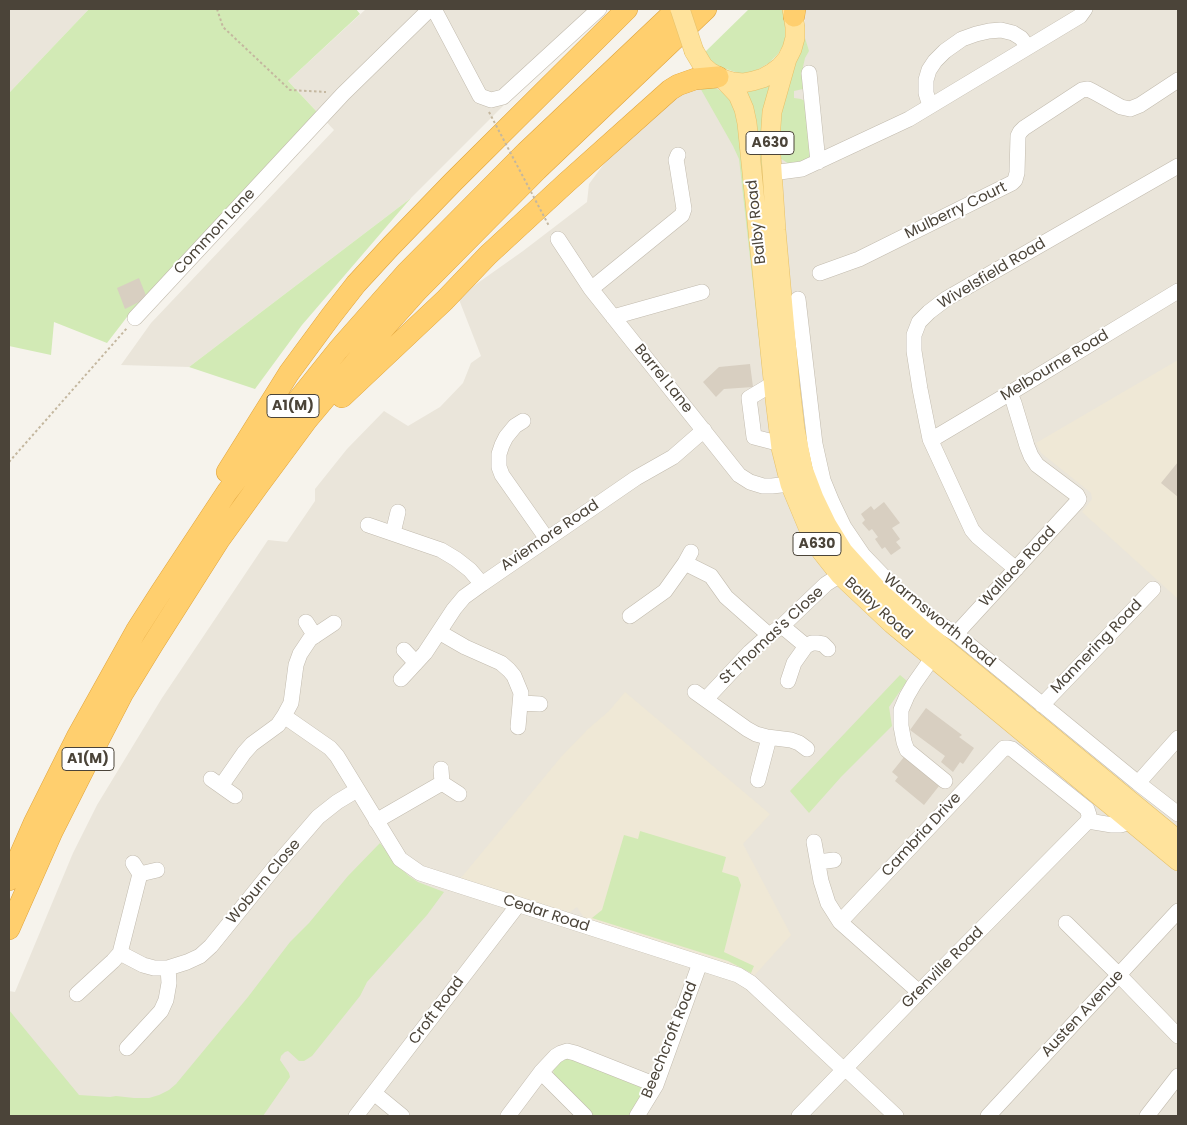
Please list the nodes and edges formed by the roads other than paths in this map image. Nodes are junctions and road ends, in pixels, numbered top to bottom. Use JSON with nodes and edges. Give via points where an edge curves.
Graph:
{"nodes":[{"id":1,"x":430,"y":9,"type":"edge"},
{"id":2,"x":434,"y":9,"type":"edge"},
{"id":3,"x":599,"y":9,"type":"edge"},
{"id":4,"x":627,"y":9,"type":"edge"},
{"id":5,"x":679,"y":9,"type":"edge"},
{"id":6,"x":706,"y":9,"type":"edge"},
{"id":7,"x":1085,"y":9,"type":"edge"},
{"id":8,"x":793,"y":11,"type":"edge"},
{"id":9,"x":1028,"y":47,"type":"junction"},
{"id":10,"x":787,"y":58,"type":"junction"},
{"id":11,"x":809,"y":73,"type":"dead end"},
{"id":12,"x":720,"y":78,"type":"junction"},
{"id":13,"x":1178,"y":80,"type":"edge"},
{"id":14,"x":930,"y":106,"type":"junction"},
{"id":15,"x":680,"y":151,"type":"dead end"},
{"id":16,"x":818,"y":162,"type":"junction"},
{"id":17,"x":1178,"y":166,"type":"edge"},
{"id":18,"x":772,"y":173,"type":"junction"},
{"id":19,"x":558,"y":239,"type":"dead end"},
{"id":20,"x":820,"y":273,"type":"dead end"},
{"id":21,"x":591,"y":289,"type":"junction"},
{"id":22,"x":1178,"y":291,"type":"edge"},
{"id":23,"x":702,"y":292,"type":"dead end"},
{"id":24,"x":798,"y":299,"type":"dead end"},
{"id":25,"x":613,"y":317,"type":"junction"},
{"id":26,"x":136,"y":318,"type":"road end"},
{"id":27,"x":774,"y":383,"type":"junction"},
{"id":28,"x":1010,"y":393,"type":"junction"},
{"id":29,"x":523,"y":420,"type":"dead end"},
{"id":30,"x":704,"y":430,"type":"junction"},
{"id":31,"x":930,"y":439,"type":"junction"},
{"id":32,"x":781,"y":444,"type":"junction"},
{"id":33,"x":790,"y":484,"type":"junction"},
{"id":34,"x":398,"y":512,"type":"dead end"},
{"id":35,"x":368,"y":525,"type":"dead end"},
{"id":36,"x":392,"y":533,"type":"junction"},
{"id":37,"x":548,"y":539,"type":"junction"},
{"id":38,"x":1016,"y":569,"type":"junction"},
{"id":39,"x":840,"y":575,"type":"junction"},
{"id":40,"x":482,"y":584,"type":"junction"},
{"id":41,"x":1152,"y":589,"type":"dead end"},
{"id":42,"x":161,"y":592,"type":"junction"},
{"id":43,"x":183,"y":596,"type":"junction"},
{"id":44,"x":630,"y":616,"type":"dead end"},
{"id":45,"x":306,"y":622,"type":"dead end"},
{"id":46,"x":334,"y":623,"type":"dead end"},
{"id":47,"x":782,"y":626,"type":"junction"},
{"id":48,"x":438,"y":632,"type":"junction"},
{"id":49,"x":956,"y":634,"type":"junction"},
{"id":50,"x":769,"y":635,"type":"junction"},
{"id":51,"x":315,"y":636,"type":"junction"},
{"id":52,"x":806,"y":646,"type":"junction"},
{"id":53,"x":828,"y":649,"type":"dead end"},
{"id":54,"x":404,"y":650,"type":"dead end"},
{"id":55,"x":932,"y":657,"type":"junction"},
{"id":56,"x":416,"y":663,"type":"junction"},
{"id":57,"x":401,"y":679,"type":"dead end"},
{"id":58,"x":788,"y":681,"type":"dead end"},
{"id":59,"x":520,"y":702,"type":"junction"},
{"id":60,"x":540,"y":704,"type":"dead end"},
{"id":61,"x":1042,"y":705,"type":"junction"},
{"id":62,"x":284,"y":716,"type":"junction"},
{"id":63,"x":518,"y":726,"type":"dead end"},
{"id":64,"x":769,"y":738,"type":"junction"},
{"id":65,"x":1178,"y":738,"type":"edge"},
{"id":66,"x":807,"y":749,"type":"dead end"},
{"id":67,"x":758,"y":780,"type":"dead end"},
{"id":68,"x":945,"y":781,"type":"dead end"},
{"id":69,"x":1138,"y":783,"type":"junction"},
{"id":70,"x":357,"y":790,"type":"junction"},
{"id":71,"x":459,"y":794,"type":"dead end"},
{"id":72,"x":235,"y":796,"type":"dead end"},
{"id":73,"x":1178,"y":814,"type":"edge"},
{"id":74,"x":376,"y":821,"type":"junction"},
{"id":75,"x":1088,"y":821,"type":"junction"},
{"id":76,"x":1130,"y":822,"type":"junction"},
{"id":77,"x":1178,"y":840,"type":"edge"},
{"id":78,"x":814,"y":842,"type":"dead end"},
{"id":79,"x":834,"y":860,"type":"dead end"},
{"id":80,"x":1178,"y":861,"type":"edge"},
{"id":81,"x":818,"y":862,"type":"junction"},
{"id":82,"x":157,"y":870,"type":"dead end"},
{"id":83,"x":9,"y":880,"type":"edge"},
{"id":84,"x":518,"y":905,"type":"junction"},
{"id":85,"x":1178,"y":911,"type":"edge"},
{"id":86,"x":840,"y":922,"type":"junction"},
{"id":87,"x":1066,"y":922,"type":"dead end"},
{"id":88,"x":9,"y":929,"type":"edge"},
{"id":89,"x":120,"y":953,"type":"junction"},
{"id":90,"x":700,"y":963,"type":"junction"},
{"id":91,"x":168,"y":968,"type":"junction"},
{"id":92,"x":1119,"y":975,"type":"junction"},
{"id":93,"x":920,"y":992,"type":"junction"},
{"id":94,"x":77,"y":994,"type":"dead end"},
{"id":95,"x":1178,"y":1036,"type":"edge"},
{"id":96,"x":127,"y":1048,"type":"dead end"},
{"id":97,"x":845,"y":1069,"type":"junction"},
{"id":98,"x":541,"y":1072,"type":"junction"},
{"id":99,"x":1178,"y":1076,"type":"edge"},
{"id":100,"x":656,"y":1085,"type":"junction"},
{"id":101,"x":374,"y":1093,"type":"junction"},
{"id":102,"x":356,"y":1116,"type":"edge"},
{"id":103,"x":402,"y":1116,"type":"edge"},
{"id":104,"x":508,"y":1116,"type":"edge"},
{"id":105,"x":586,"y":1116,"type":"edge"},
{"id":106,"x":637,"y":1116,"type":"edge"},
{"id":107,"x":799,"y":1116,"type":"edge"},
{"id":108,"x":896,"y":1116,"type":"edge"},
{"id":109,"x":988,"y":1116,"type":"edge"},
{"id":110,"x":1147,"y":1116,"type":"edge"}],
"edges":[{"from":1,"to":26,"type":"street","name":"Common Lane","via":[[344,94]]},
{"from":2,"to":3,"type":"street","via":[[480,96],[491,100],[503,97]]},
{"from":4,"to":42,"type":"highway","via":[[439,196],[356,284],[289,372],[209,499]]},
{"from":5,"to":12,"type":"main road","name":"Balby Road","bridge":true,"via":[[694,51],[703,66]]},
{"from":5,"to":42,"type":"highway","number":"A1(M)","via":[[526,152],[371,312],[227,492]]},
{"from":6,"to":43,"type":"highway","number":"A1(M)","via":[[537,170],[411,297],[307,420]]},
{"from":7,"to":9,"type":"street","via":[[1080,16]]},
{"from":8,"to":10,"type":"main road","name":"Balby Road","via":[[794,38]]},
{"from":9,"to":14,"type":"street"},
{"from":9,"to":14,"type":"street","via":[[1022,38],[1001,30],[962,39],[935,60],[929,70],[926,93]]},
{"from":10,"to":12,"type":"main road","via":[[772,73],[753,82]]},
{"from":10,"to":18,"type":"main road","name":"Balby Road","number":"A630","via":[[772,112]]},
{"from":11,"to":16,"type":"street","via":[[806,93]]},
{"from":12,"to":27,"type":"main road","name":"Balby Road","number":"A630","via":[[742,102],[748,123]]},
{"from":12,"to":43,"type":"highway","via":[[695,79],[670,90],[488,255],[445,300],[350,388],[273,476]]},
{"from":13,"to":20,"type":"street","name":"Mulberry Court","via":[[1130,109],[1094,92],[1082,90],[1020,132],[1017,173],[1012,183],[859,259]]},
{"from":14,"to":16,"type":"street"},
{"from":15,"to":21,"type":"street","via":[[676,160],[684,209],[682,216]]},
{"from":16,"to":18,"type":"street","via":[[802,169]]},
{"from":17,"to":31,"type":"street","name":"Wivelsfield Road","via":[[946,299],[919,322],[914,335],[914,351]]},
{"from":18,"to":77,"type":"main road","name":"Balby Road","number":"A630","via":[[795,429],[803,469],[831,532],[843,551],[880,592]]},
{"from":19,"to":21,"type":"street","name":"Barrel Lane"},
{"from":21,"to":25,"type":"street","name":"Barrel Lane"},
{"from":22,"to":28,"type":"street","name":"Melbourne Road"},
{"from":23,"to":25,"type":"street"},
{"from":24,"to":49,"type":"street","name":"Warmsworth Road","via":[[816,444],[823,480],[832,502],[849,534],[875,568],[934,620]]},
{"from":25,"to":30,"type":"street","name":"Barrel Lane"},
{"from":27,"to":32,"type":"main road","name":"Balby Road","number":"A630"},
{"from":27,"to":32,"type":"street","via":[[749,398],[750,408],[754,437]]},
{"from":28,"to":31,"type":"street","name":"Melbourne Road"},
{"from":28,"to":38,"type":"street","name":"Wallace Road","via":[[1031,456],[1079,499]]},
{"from":29,"to":37,"type":"street","via":[[506,437],[499,454],[499,467]]},
{"from":30,"to":33,"type":"street","name":"Barrel Lane","via":[[739,475],[750,482],[763,486]]},
{"from":30,"to":37,"type":"street","name":"Aviemore Road","via":[[673,457],[636,478]]},
{"from":31,"to":38,"type":"street","name":"Wivelsfield Road","via":[[972,530]]},
{"from":32,"to":33,"type":"main road","name":"Balby Road","number":"A630"},
{"from":33,"to":39,"type":"main road","name":"Balby Road","number":"A630","via":[[810,532]]},
{"from":34,"to":36,"type":"street"},
{"from":35,"to":36,"type":"street"},
{"from":36,"to":40,"type":"street","via":[[441,550],[470,570]]},
{"from":37,"to":40,"type":"street","name":"Aviemore Road"},
{"from":38,"to":49,"type":"street","name":"Wallace Road"},
{"from":39,"to":47,"type":"street","name":"St Thomas's Close"},
{"from":39,"to":55,"type":"main road","name":"Balby Road","number":"A630"},
{"from":40,"to":48,"type":"street","name":"Aviemore Road","via":[[464,597]]},
{"from":41,"to":61,"type":"street","name":"Mannering Road"},
{"from":42,"to":83,"type":"highway","number":"A1(M)","via":[[78,735]]},
{"from":43,"to":88,"type":"highway","number":"A1(M)","via":[[96,745],[52,832]]},
{"from":44,"to":50,"type":"street","via":[[665,591],[688,558],[711,576],[726,597]]},
{"from":45,"to":51,"type":"street"},
{"from":46,"to":51,"type":"street"},
{"from":47,"to":50,"type":"street","name":"St Thomas's Close"},
{"from":47,"to":52,"type":"street"},
{"from":48,"to":56,"type":"street","name":"Aviemore Road"},
{"from":48,"to":59,"type":"street","via":[[501,663],[514,676],[521,693]]},
{"from":49,"to":61,"type":"street","name":"Warmsworth Road"},
{"from":50,"to":64,"type":"street","name":"St Thomas's Close","via":[[701,695],[747,729]]},
{"from":51,"to":62,"type":"street","via":[[300,654],[291,703]]},
{"from":52,"to":53,"type":"street","via":[[817,643]]},
{"from":52,"to":58,"type":"street","via":[[794,663]]},
{"from":54,"to":56,"type":"street"},
{"from":55,"to":68,"type":"street","via":[[907,696],[901,710],[901,726],[908,750]]},
{"from":55,"to":76,"type":"main road","name":"Balby Road","number":"A630"},
{"from":56,"to":57,"type":"street","name":"Aviemore Road"},
{"from":59,"to":60,"type":"street"},
{"from":59,"to":63,"type":"street"},
{"from":61,"to":69,"type":"street","name":"Warmsworth Road"},
{"from":62,"to":70,"type":"street","name":"Cedar Road","via":[[330,748]]},
{"from":62,"to":72,"type":"street","via":[[216,782]]},
{"from":64,"to":66,"type":"street","name":"St Thomas's Close","via":[[791,740]]},
{"from":64,"to":67,"type":"street"},
{"from":65,"to":69,"type":"street"},
{"from":69,"to":73,"type":"street","name":"Warmsworth Road"},
{"from":70,"to":74,"type":"street","name":"Cedar Road"},
{"from":70,"to":91,"type":"street","name":"Woburn Close","via":[[314,821],[200,956]]},
{"from":71,"to":74,"type":"street","via":[[442,776]]},
{"from":74,"to":84,"type":"street","name":"Cedar Road","via":[[400,859],[420,873]]},
{"from":75,"to":76,"type":"street","via":[[1112,825]]},
{"from":75,"to":86,"type":"street","name":"Cambria Drive","via":[[1087,809],[1012,750],[1004,748]]},
{"from":75,"to":93,"type":"street","name":"Grenville Road"},
{"from":76,"to":80,"type":"main road","name":"Balby Road","number":"A630"},
{"from":78,"to":81,"type":"street"},
{"from":79,"to":81,"type":"street"},
{"from":81,"to":86,"type":"street","via":[[828,902]]},
{"from":82,"to":89,"type":"street","via":[[136,868]]},
{"from":84,"to":90,"type":"street","name":"Cedar Road"},
{"from":84,"to":101,"type":"street","name":"Croft Road"},
{"from":85,"to":92,"type":"street","name":"Austen Avenue"},
{"from":86,"to":93,"type":"street"},
{"from":87,"to":92,"type":"street"},
{"from":89,"to":91,"type":"street","name":"Woburn Close","via":[[142,965]]},
{"from":89,"to":94,"type":"street"},
{"from":90,"to":97,"type":"street","name":"Cedar Road","via":[[738,975],[751,983]]},
{"from":90,"to":100,"type":"street","name":"Beechcroft Road"},
{"from":91,"to":96,"type":"street","via":[[169,983],[161,1011]]},
{"from":92,"to":95,"type":"street"},
{"from":92,"to":109,"type":"street","name":"Austen Avenue"},
{"from":93,"to":97,"type":"street","name":"Grenville Road"},
{"from":97,"to":107,"type":"street","name":"Grenville Road"},
{"from":97,"to":108,"type":"street","name":"Cedar Road"},
{"from":98,"to":100,"type":"street","via":[[556,1056],[567,1051]]},
{"from":98,"to":104,"type":"street"},
{"from":98,"to":105,"type":"street"},
{"from":99,"to":110,"type":"street"},
{"from":100,"to":106,"type":"street","name":"Beechcroft Road"},
{"from":101,"to":102,"type":"street","name":"Croft Road"},
{"from":101,"to":103,"type":"street"}]}
